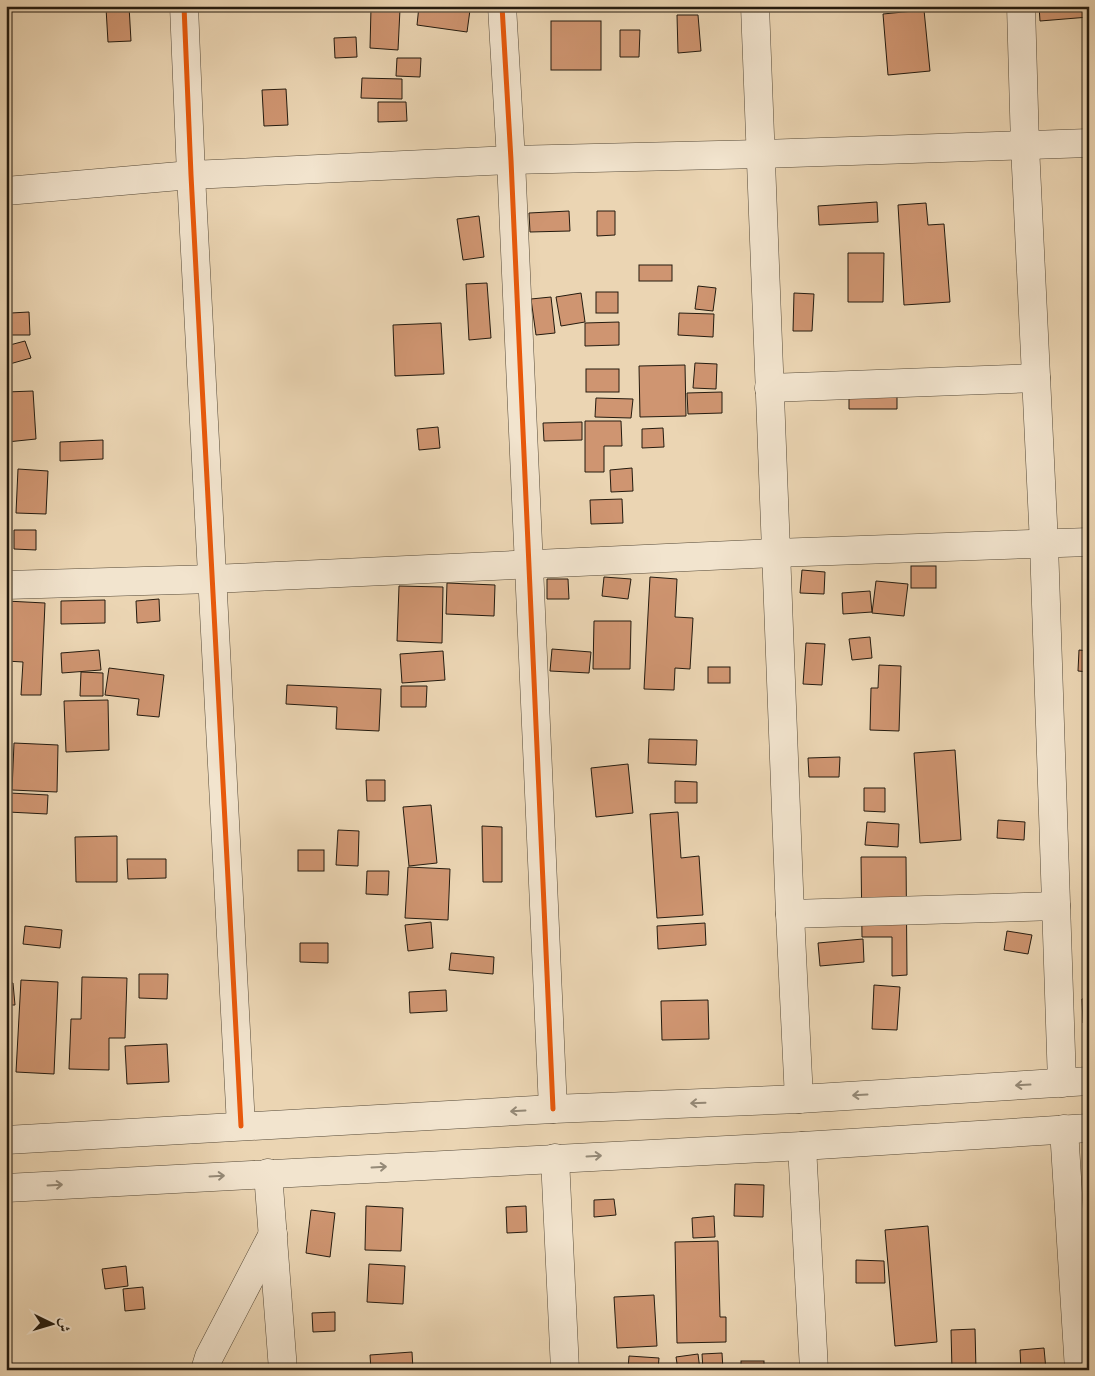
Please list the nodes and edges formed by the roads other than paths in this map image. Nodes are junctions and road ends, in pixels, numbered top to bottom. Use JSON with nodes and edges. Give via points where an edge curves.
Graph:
{"nodes":[{"id":1,"x":184,"y":6,"type":"edge"},
{"id":2,"x":502,"y":6,"type":"edge"},
{"id":3,"x":755,"y":6,"type":"edge"},
{"id":4,"x":1021,"y":6,"type":"edge"},
{"id":5,"x":1089,"y":143,"type":"edge"},
{"id":6,"x":1025,"y":146,"type":"junction"},
{"id":7,"x":760,"y":154,"type":"junction"},
{"id":8,"x":511,"y":160,"type":"junction"},
{"id":9,"x":191,"y":175,"type":"junction"},
{"id":10,"x":6,"y":191,"type":"edge"},
{"id":11,"x":1036,"y":378,"type":"junction"},
{"id":12,"x":769,"y":388,"type":"junction"},
{"id":13,"x":1089,"y":542,"type":"edge"},
{"id":14,"x":1044,"y":544,"type":"junction"},
{"id":15,"x":775,"y":553,"type":"junction"},
{"id":16,"x":529,"y":564,"type":"junction"},
{"id":17,"x":213,"y":579,"type":"junction"},
{"id":18,"x":6,"y":585,"type":"edge"},
{"id":19,"x":1056,"y":906,"type":"junction"},
{"id":20,"x":790,"y":914,"type":"junction"},
{"id":21,"x":1089,"y":1081,"type":"edge"},
{"id":22,"x":1062,"y":1083,"type":"junction"},
{"id":23,"x":799,"y":1099,"type":"junction"},
{"id":24,"x":553,"y":1109,"type":"junction"},
{"id":25,"x":241,"y":1126,"type":"junction"},
{"id":26,"x":1077,"y":1129,"type":"edge"},
{"id":27,"x":6,"y":1140,"type":"edge"},
{"id":28,"x":802,"y":1146,"type":"junction"},
{"id":29,"x":555,"y":1158,"type":"junction"},
{"id":30,"x":268,"y":1173,"type":"junction"},
{"id":31,"x":6,"y":1188,"type":"edge"},
{"id":32,"x":273,"y":1234,"type":"junction"},
{"id":33,"x":204,"y":1370,"type":"edge"},
{"id":34,"x":283,"y":1370,"type":"edge"},
{"id":35,"x":565,"y":1370,"type":"edge"},
{"id":36,"x":814,"y":1370,"type":"edge"},
{"id":37,"x":1079,"y":1370,"type":"edge"}],
"edges":[{"from":1,"to":9,"type":"street"},
{"from":2,"to":8,"type":"street"},
{"from":3,"to":7,"type":"street"},
{"from":4,"to":6,"type":"street"},
{"from":5,"to":6,"type":"street"},
{"from":6,"to":7,"type":"street"},
{"from":6,"to":11,"type":"street"},
{"from":7,"to":8,"type":"street"},
{"from":7,"to":12,"type":"street"},
{"from":8,"to":9,"type":"street"},
{"from":8,"to":16,"type":"street"},
{"from":9,"to":10,"type":"street"},
{"from":9,"to":17,"type":"street"},
{"from":11,"to":12,"type":"street"},
{"from":11,"to":14,"type":"street"},
{"from":12,"to":15,"type":"street"},
{"from":13,"to":14,"type":"street"},
{"from":14,"to":15,"type":"street"},
{"from":14,"to":19,"type":"street"},
{"from":15,"to":16,"type":"street"},
{"from":15,"to":20,"type":"street"},
{"from":16,"to":17,"type":"street"},
{"from":16,"to":24,"type":"street"},
{"from":17,"to":18,"type":"street"},
{"from":17,"to":25,"type":"street"},
{"from":19,"to":20,"type":"street"},
{"from":19,"to":22,"type":"street"},
{"from":20,"to":23,"type":"street"},
{"from":21,"to":22,"type":"street"},
{"from":22,"to":23,"type":"street","one_way":true},
{"from":23,"to":24,"type":"street","one_way":true},
{"from":24,"to":25,"type":"street","one_way":true},
{"from":25,"to":27,"type":"street"},
{"from":26,"to":28,"type":"street"},
{"from":26,"to":37,"type":"street"},
{"from":29,"to":28,"type":"street","one_way":true},
{"from":28,"to":36,"type":"street"},
{"from":30,"to":29,"type":"street","one_way":true},
{"from":29,"to":35,"type":"street"},
{"from":31,"to":30,"type":"street","one_way":true},
{"from":30,"to":32,"type":"street"},
{"from":32,"to":33,"type":"street"},
{"from":32,"to":34,"type":"street"}]}
